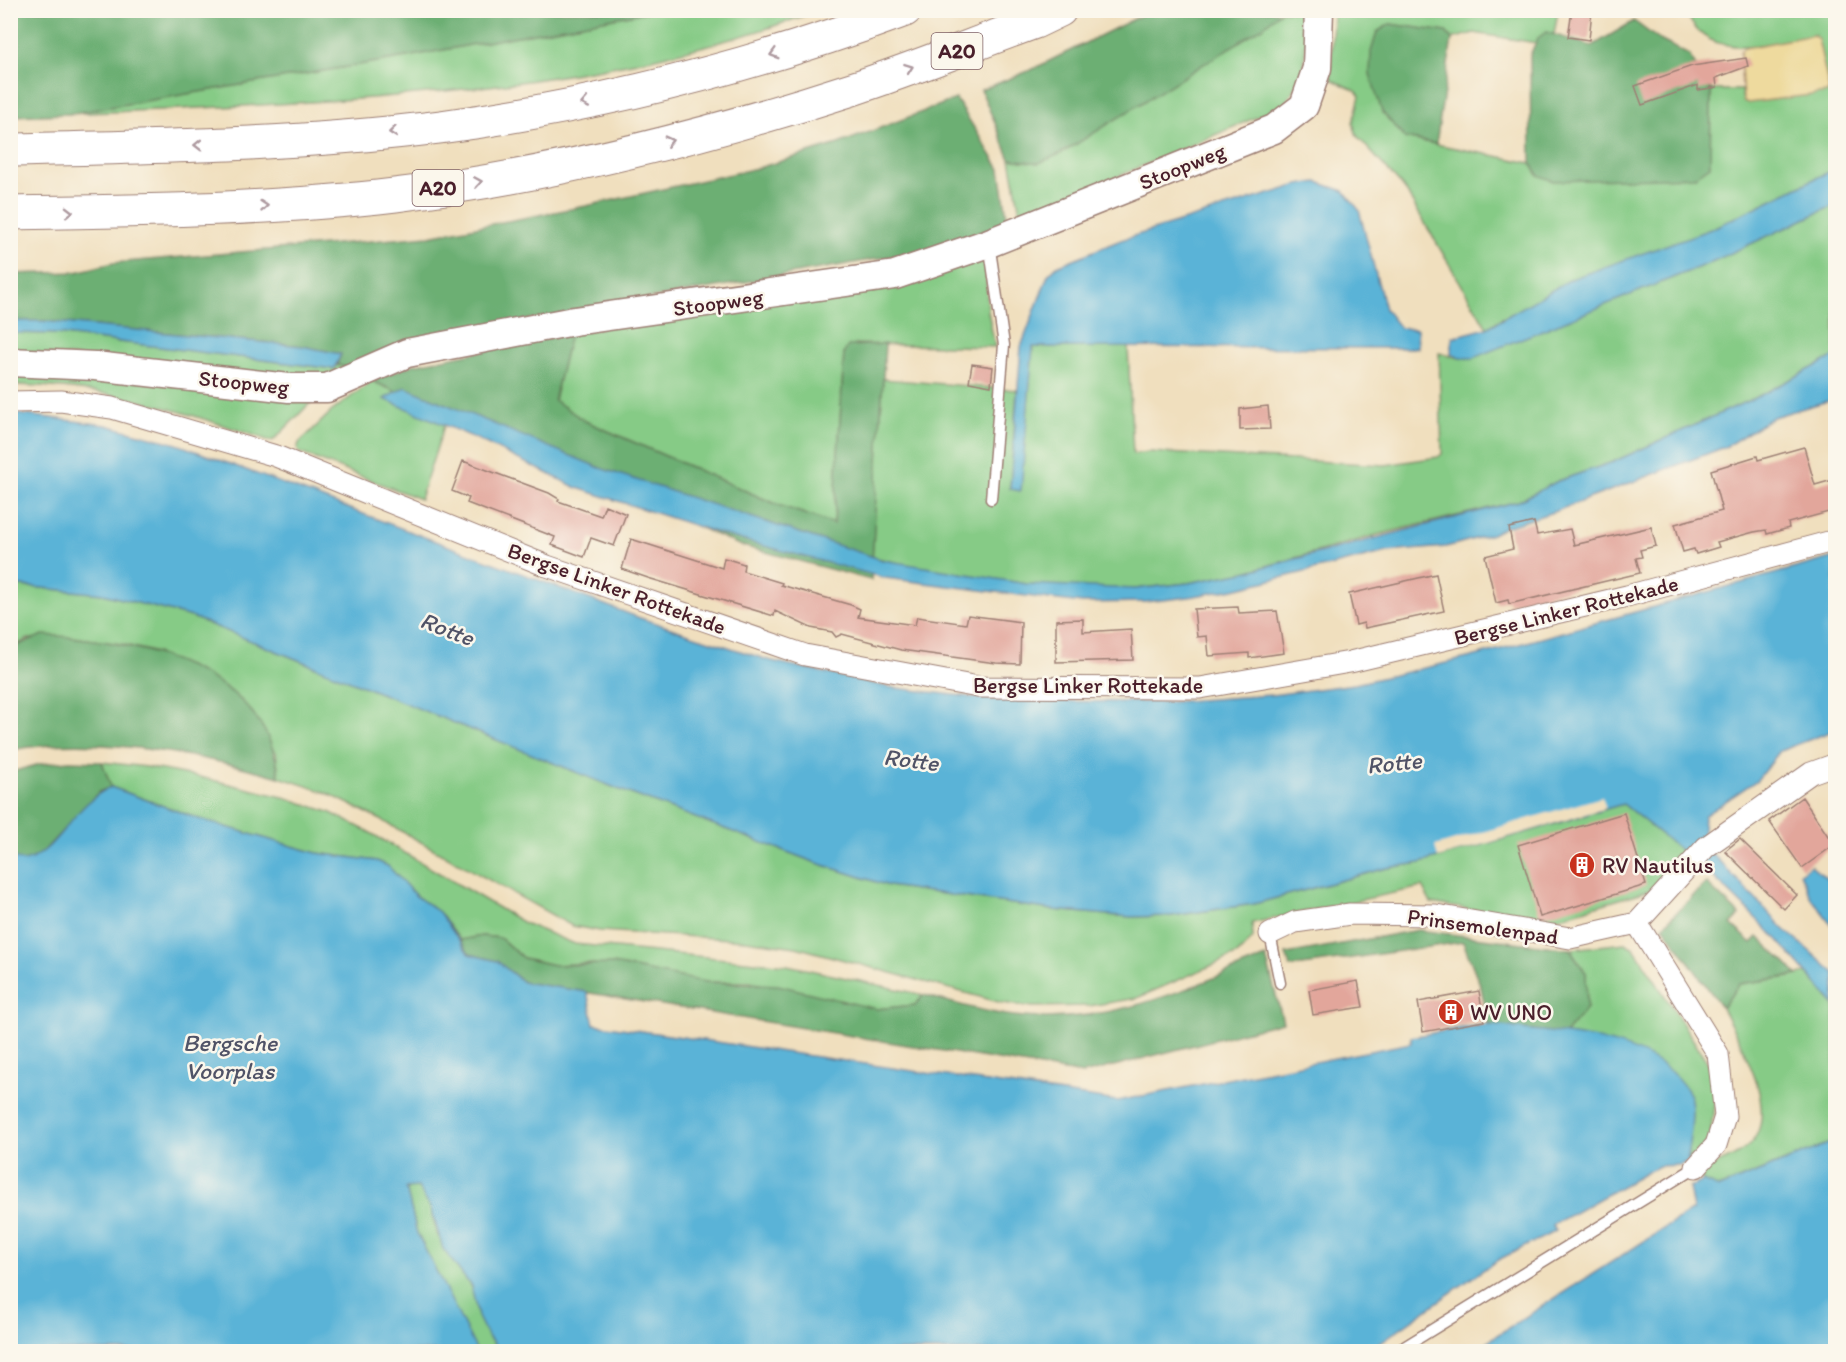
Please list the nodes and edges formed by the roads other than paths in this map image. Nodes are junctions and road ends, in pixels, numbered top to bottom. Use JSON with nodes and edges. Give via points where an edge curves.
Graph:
{"nodes":[{"id":1,"x":905,"y":10,"type":"edge"},
{"id":2,"x":1060,"y":10,"type":"edge"},
{"id":3,"x":1319,"y":10,"type":"edge"},
{"id":4,"x":10,"y":150,"type":"edge"},
{"id":5,"x":10,"y":213,"type":"edge"},
{"id":6,"x":989,"y":243,"type":"junction"},
{"id":7,"x":10,"y":362,"type":"edge"},
{"id":8,"x":10,"y":402,"type":"edge"},
{"id":9,"x":991,"y":500,"type":"dead end"},
{"id":10,"x":1836,"y":540,"type":"edge"},
{"id":11,"x":1836,"y":764,"type":"edge"},
{"id":12,"x":1637,"y":923,"type":"junction"},
{"id":13,"x":1270,"y":934,"type":"joint"},
{"id":14,"x":1280,"y":983,"type":"dead end"},
{"id":15,"x":1689,"y":1172,"type":"joint"},
{"id":16,"x":1396,"y":1352,"type":"edge"}],
"edges":[{"from":1,"to":4,"type":"highway","one_way":true,"via":[[830,38],[639,92],[550,110],[440,127],[239,144]]},
{"from":5,"to":2,"type":"highway","number":"A20","one_way":true,"via":[[254,207],[406,193],[497,179],[725,128],[854,88]]},
{"from":3,"to":6,"type":"street","name":"Stoopweg","via":[[1317,68],[1304,106],[1274,129]]},
{"from":6,"to":7,"type":"street","name":"Stoopweg","via":[[895,275],[574,321],[407,353],[327,388],[289,388],[95,366]]},
{"from":6,"to":9,"type":"lane","via":[[1004,345]]},
{"from":8,"to":10,"type":"street","name":"Bergse Linker Rottekade","via":[[61,401],[112,408],[254,449],[547,566],[805,655],[978,687],[1200,687],[1350,662],[1627,596]]},
{"from":11,"to":12,"type":"street","via":[[1811,773],[1700,854]]},
{"from":12,"to":13,"type":"street","name":"Prinsemolenpad","via":[[1570,938],[1436,915],[1350,914],[1295,922]]},
{"from":12,"to":15,"type":"street","via":[[1718,1054],[1725,1116],[1716,1145]]},
{"from":13,"to":14,"type":"lane"},
{"from":15,"to":16,"type":"lane"}]}
